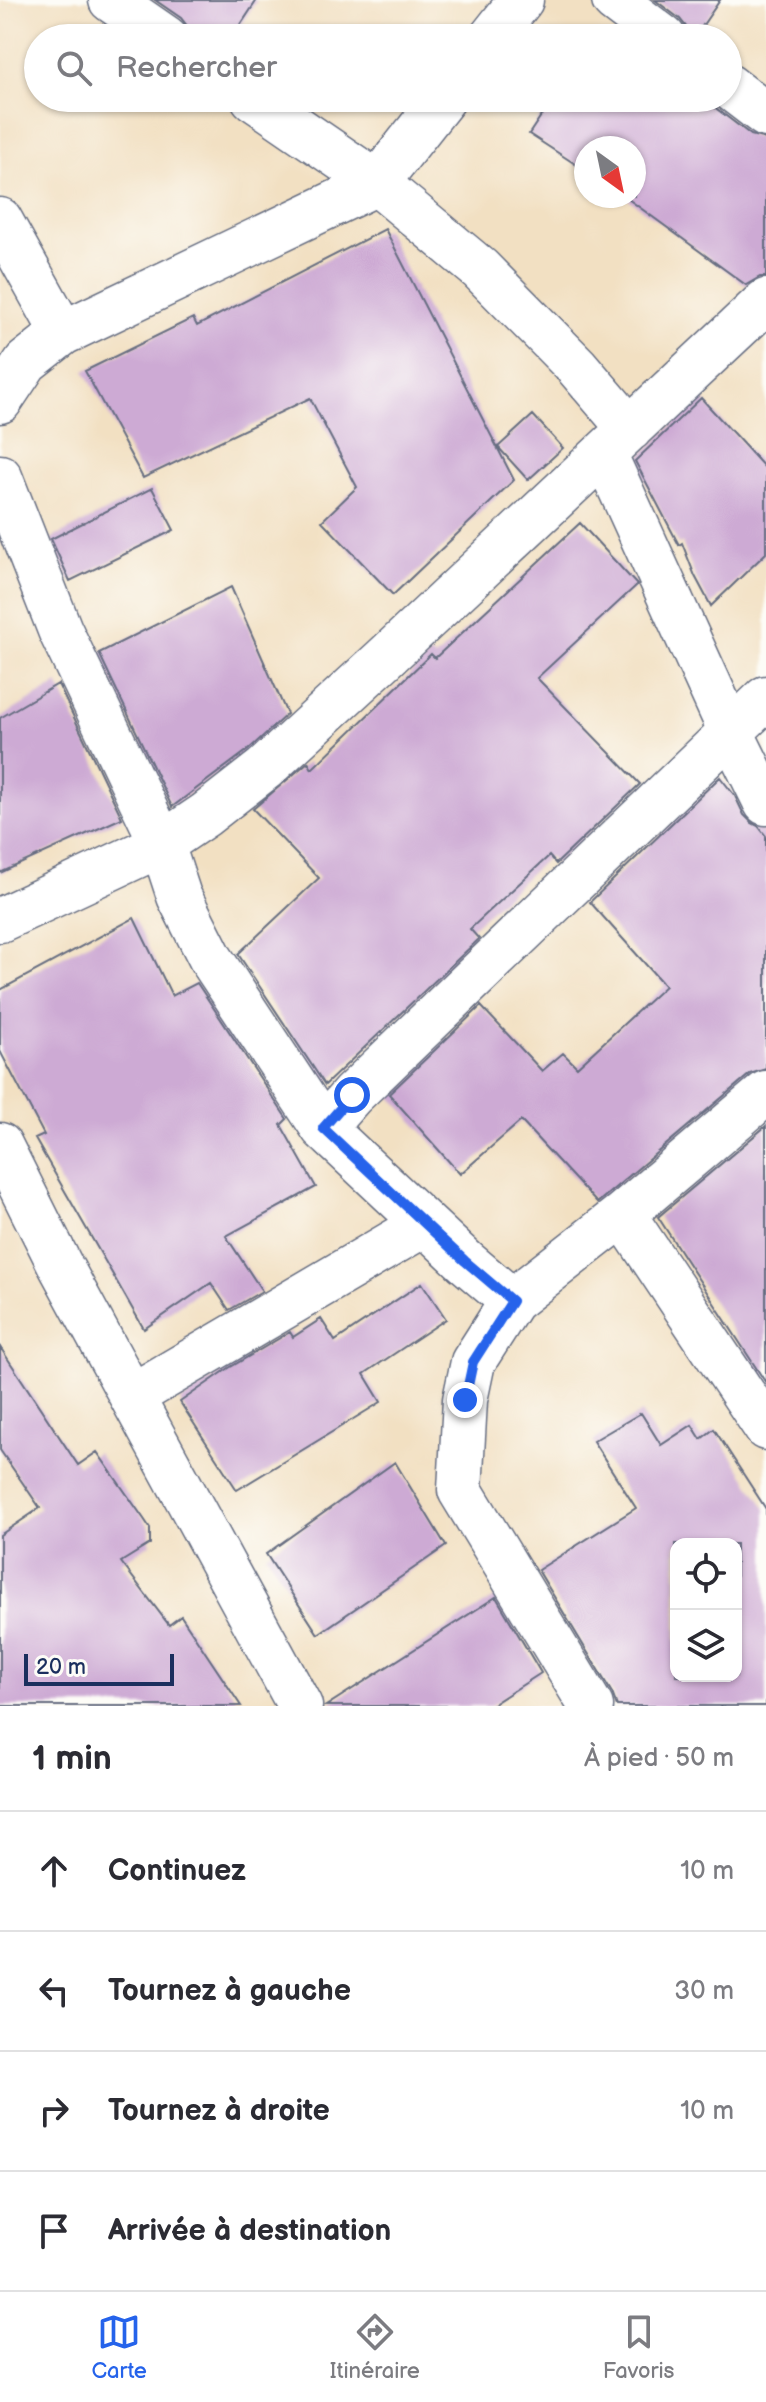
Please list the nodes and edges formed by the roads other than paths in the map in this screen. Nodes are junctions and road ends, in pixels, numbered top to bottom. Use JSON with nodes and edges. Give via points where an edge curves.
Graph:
{"nodes":[{"id":1,"x":111,"y":0,"type":"edge"},
{"id":2,"x":521,"y":0,"type":"edge"},
{"id":3,"x":614,"y":0,"type":"edge"},
{"id":4,"x":146,"y":24,"type":"edge"},
{"id":5,"x":502,"y":24,"type":"edge"},
{"id":6,"x":646,"y":24,"type":"edge"},
{"id":7,"x":742,"y":97,"type":"edge"},
{"id":8,"x":273,"y":112,"type":"edge"},
{"id":9,"x":433,"y":112,"type":"edge"},
{"id":10,"x":766,"y":115,"type":"edge"},
{"id":11,"x":377,"y":183,"type":"junction"},
{"id":12,"x":0,"y":220,"type":"edge"},
{"id":13,"x":766,"y":301,"type":"edge"},
{"id":14,"x":63,"y":333,"type":"junction"},
{"id":15,"x":0,"y":401,"type":"edge"},
{"id":16,"x":617,"y":441,"type":"junction"},
{"id":17,"x":0,"y":477,"type":"edge"},
{"id":18,"x":766,"y":698,"type":"edge"},
{"id":19,"x":730,"y":730,"type":"junction"},
{"id":20,"x":766,"y":803,"type":"edge"},
{"id":21,"x":162,"y":844,"type":"junction"},
{"id":22,"x":0,"y":920,"type":"edge"},
{"id":23,"x":766,"y":1093,"type":"edge"},
{"id":24,"x":323,"y":1128,"type":"junction"},
{"id":25,"x":0,"y":1145,"type":"edge"},
{"id":26,"x":623,"y":1214,"type":"junction"},
{"id":27,"x":425,"y":1224,"type":"junction"},
{"id":28,"x":512,"y":1301,"type":"junction"},
{"id":29,"x":132,"y":1396,"type":"junction"},
{"id":30,"x":766,"y":1428,"type":"edge"},
{"id":31,"x":300,"y":1706,"type":"edge"},
{"id":32,"x":591,"y":1706,"type":"edge"}],
"edges":[{"from":1,"to":4,"type":"street"},
{"from":2,"to":5,"type":"street"},
{"from":3,"to":6,"type":"street"},
{"from":7,"to":10,"type":"street"},
{"from":8,"to":11,"type":"street"},
{"from":9,"to":11,"type":"street"},
{"from":11,"to":14,"type":"street"},
{"from":11,"to":16,"type":"street","via":[[490,280],[577,367]]},
{"from":12,"to":14,"type":"street"},
{"from":13,"to":16,"type":"street"},
{"from":14,"to":15,"type":"street","via":[[26,362]]},
{"from":16,"to":19,"type":"street"},
{"from":16,"to":21,"type":"street","via":[[264,769]]},
{"from":17,"to":21,"type":"street","via":[[60,630]]},
{"from":18,"to":19,"type":"street"},
{"from":19,"to":20,"type":"street"},
{"from":19,"to":24,"type":"street"},
{"from":21,"to":22,"type":"street"},
{"from":21,"to":24,"type":"street","via":[[179,896],[211,959]]},
{"from":23,"to":26,"type":"street"},
{"from":24,"to":27,"type":"street"},
{"from":25,"to":29,"type":"street"},
{"from":26,"to":28,"type":"street"},
{"from":26,"to":30,"type":"street"},
{"from":27,"to":28,"type":"street"},
{"from":27,"to":29,"type":"street"},
{"from":28,"to":32,"type":"street","via":[[473,1362],[465,1400],[460,1490]]},
{"from":29,"to":31,"type":"street"}]}
